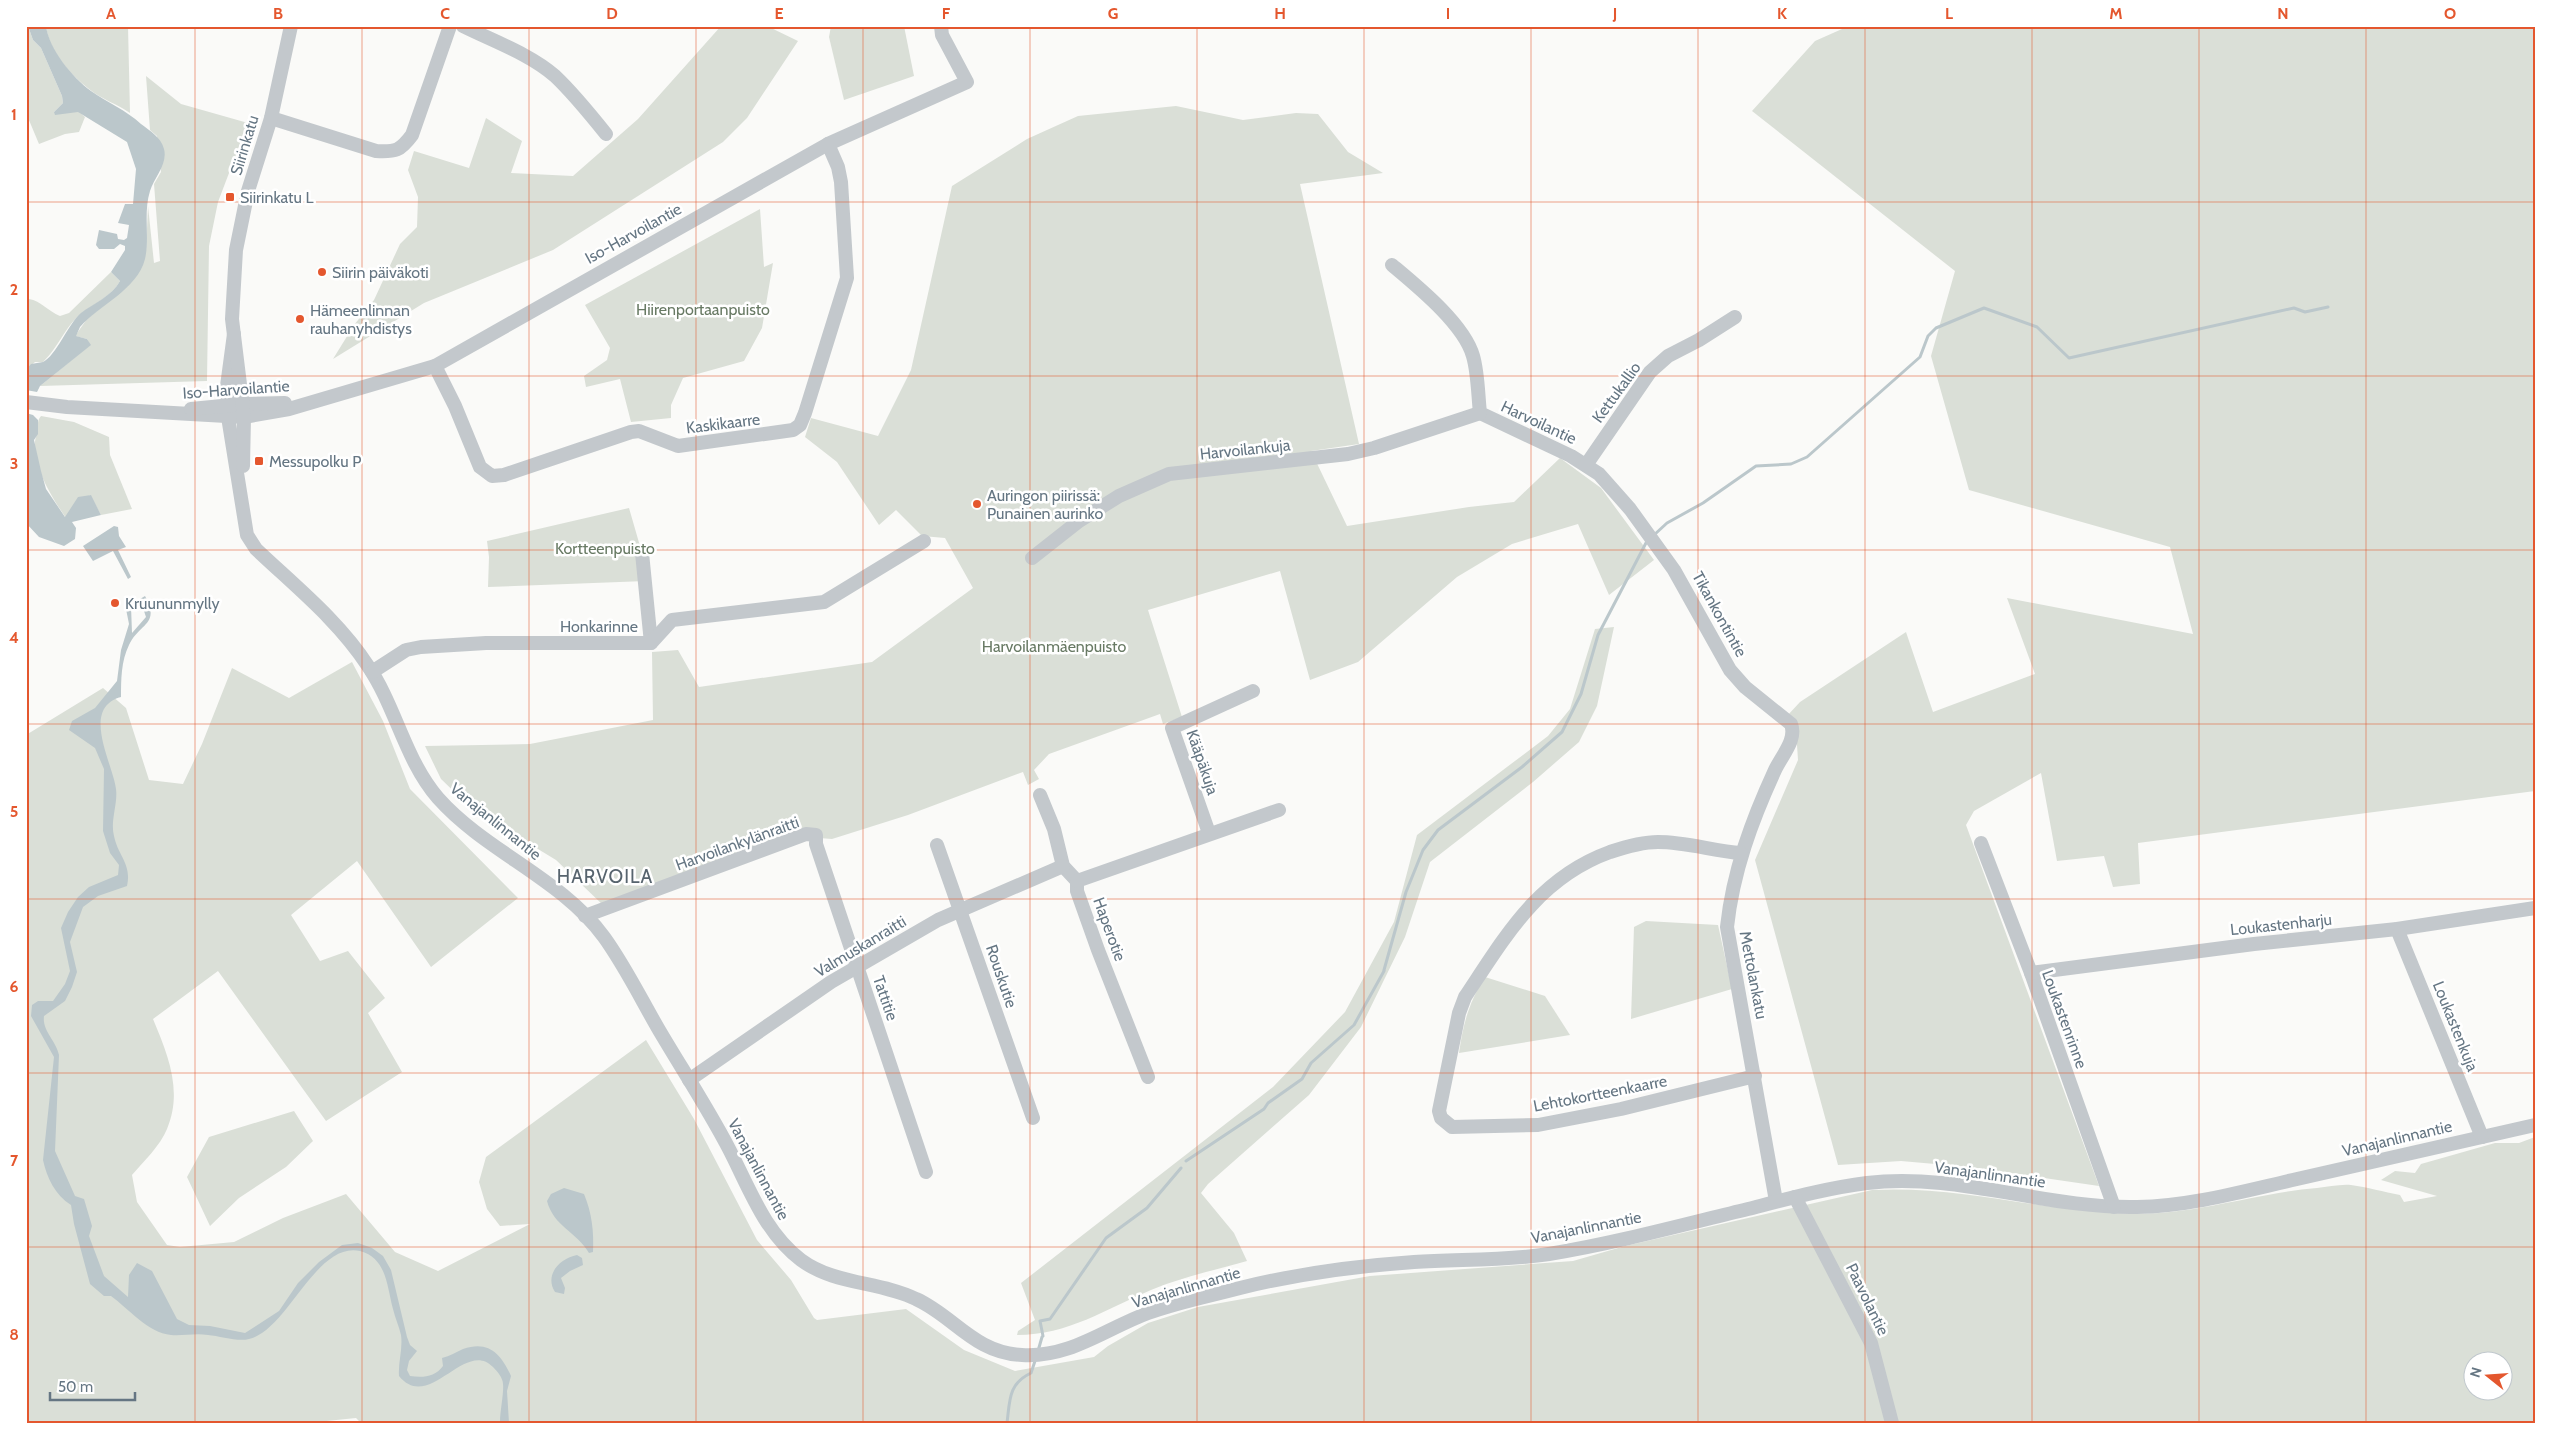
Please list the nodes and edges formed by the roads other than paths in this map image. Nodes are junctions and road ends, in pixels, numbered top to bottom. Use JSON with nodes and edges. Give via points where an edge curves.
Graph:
{"nodes":[{"id":1,"x":291,"y":26,"type":"edge"},
{"id":2,"x":450,"y":26,"type":"edge"},
{"id":3,"x":464,"y":26,"type":"edge"},
{"id":4,"x":940,"y":26,"type":"edge"},
{"id":5,"x":271,"y":118,"type":"junction"},
{"id":6,"x":606,"y":134,"type":"dead end"},
{"id":7,"x":828,"y":144,"type":"junction"},
{"id":8,"x":1392,"y":265,"type":"dead end"},
{"id":9,"x":1735,"y":317,"type":"dead end"},
{"id":10,"x":234,"y":334,"type":"junction"},
{"id":11,"x":435,"y":366,"type":"junction"},
{"id":12,"x":27,"y":402,"type":"edge"},
{"id":13,"x":228,"y":411,"type":"junction"},
{"id":14,"x":243,"y":411,"type":"junction"},
{"id":15,"x":1480,"y":413,"type":"junction"},
{"id":16,"x":1586,"y":465,"type":"junction"},
{"id":17,"x":241,"y":487,"type":"junction"},
{"id":18,"x":924,"y":541,"type":"dead end"},
{"id":19,"x":1662,"y":552,"type":"joint"},
{"id":20,"x":642,"y":553,"type":"dead end"},
{"id":21,"x":1032,"y":558,"type":"dead end"},
{"id":22,"x":651,"y":643,"type":"junction"},
{"id":23,"x":372,"y":672,"type":"junction"},
{"id":24,"x":1253,"y":691,"type":"dead end"},
{"id":25,"x":1793,"y":734,"type":"joint"},
{"id":26,"x":1040,"y":795,"type":"dead end"},
{"id":27,"x":1279,"y":810,"type":"dead end"},
{"id":28,"x":1209,"y":833,"type":"junction"},
{"id":29,"x":816,"y":835,"type":"joint"},
{"id":30,"x":1981,"y":843,"type":"dead end"},
{"id":31,"x":937,"y":845,"type":"dead end"},
{"id":32,"x":1741,"y":853,"type":"junction"},
{"id":33,"x":1063,"y":866,"type":"junction"},
{"id":34,"x":1077,"y":881,"type":"junction"},
{"id":35,"x":2535,"y":908,"type":"edge"},
{"id":36,"x":960,"y":909,"type":"junction"},
{"id":37,"x":585,"y":916,"type":"junction"},
{"id":38,"x":2397,"y":928,"type":"junction"},
{"id":39,"x":857,"y":967,"type":"junction"},
{"id":40,"x":2030,"y":974,"type":"junction"},
{"id":41,"x":1755,"y":1076,"type":"junction"},
{"id":42,"x":1148,"y":1077,"type":"dead end"},
{"id":43,"x":689,"y":1080,"type":"junction"},
{"id":44,"x":1033,"y":1118,"type":"dead end"},
{"id":45,"x":2535,"y":1126,"type":"edge"},
{"id":46,"x":2482,"y":1136,"type":"junction"},
{"id":47,"x":926,"y":1172,"type":"dead end"},
{"id":48,"x":1795,"y":1197,"type":"junction"},
{"id":49,"x":1776,"y":1201,"type":"junction"},
{"id":50,"x":2114,"y":1207,"type":"junction"},
{"id":51,"x":1892,"y":1423,"type":"edge"}],
"edges":[{"from":1,"to":5,"type":"street","name":"Siirinkatu"},
{"from":2,"to":5,"type":"street","via":[[412,136],[393,152],[376,151]]},
{"from":3,"to":6,"type":"street","via":[[553,75]]},
{"from":4,"to":7,"type":"street","name":"Iso-Harvoilantie","via":[[967,82]]},
{"from":5,"to":10,"type":"street","name":"Siirinkatu","via":[[248,191],[236,250]]},
{"from":7,"to":11,"type":"street","name":"Iso-Harvoilantie"},
{"from":7,"to":11,"type":"street","name":"Kaskikaarre","via":[[841,182],[847,278],[805,413],[800,426],[793,430],[678,446],[639,431],[631,432],[504,475],[492,476],[480,467]]},
{"from":8,"to":15,"type":"street","name":"Harvoilantie","via":[[1433,300],[1465,340],[1473,356]]},
{"from":9,"to":16,"type":"street","name":"Kettukallio","via":[[1668,356],[1650,372]]},
{"from":10,"to":13,"type":"street","name":"Siirinkatu"},
{"from":10,"to":14,"type":"street","name":"Siirinkatu"},
{"from":11,"to":14,"type":"street","name":"Iso-Harvoilantie","via":[[268,414]]},
{"from":12,"to":13,"type":"street","name":"Iso-Harvoilantie","via":[[163,412]]},
{"from":13,"to":14,"type":"street","name":"Iso-Harvoilantie"},
{"from":13,"to":17,"type":"street","name":"Vanajanlinnantie"},
{"from":14,"to":17,"type":"street","name":"Vanajanlinnantie"},
{"from":15,"to":16,"type":"street","name":"Harvoilantie"},
{"from":15,"to":21,"type":"street","name":"Harvoilankuja","via":[[1348,454],[1169,474],[1119,496],[1079,521]]},
{"from":16,"to":19,"type":"street","name":"Harvoilantie","via":[[1599,474],[1630,509]]},
{"from":17,"to":23,"type":"street","name":"Vanajanlinnantie","via":[[244,522],[256,549],[346,636]]},
{"from":18,"to":22,"type":"street","name":"Honkarinne","via":[[824,602],[672,620]]},
{"from":19,"to":25,"type":"street","name":"Tikankontintie","via":[[1730,670],[1745,687],[1787,719]]},
{"from":20,"to":22,"type":"street"},
{"from":22,"to":23,"type":"street","name":"Honkarinne","via":[[486,642],[421,647],[406,650]]},
{"from":23,"to":37,"type":"street","name":"Vanajanlinnantie","via":[[420,773],[436,795],[459,818]]},
{"from":24,"to":28,"type":"street","name":"Kääpäkuja","via":[[1172,728]]},
{"from":25,"to":32,"type":"street","name":"Mettolankatu","via":[[1755,814]]},
{"from":26,"to":33,"type":"street","name":"Haperotie","via":[[1054,829]]},
{"from":27,"to":28,"type":"street"},
{"from":28,"to":34,"type":"street"},
{"from":29,"to":37,"type":"street","name":"Harvoilankylänraitti","via":[[806,834]]},
{"from":29,"to":39,"type":"street","name":"Tattitie","via":[[816,844]]},
{"from":30,"to":40,"type":"street","name":"Loukastenrinne"},
{"from":31,"to":36,"type":"street","name":"Rouskutie"},
{"from":32,"to":41,"type":"street","name":"Mettolankatu","via":[[1727,927]]},
{"from":32,"to":41,"type":"street","name":"Lehtokortteenkaarre","via":[[1649,842],[1587,860],[1549,886],[1529,905],[1465,997],[1439,1111],[1441,1118],[1452,1126],[1538,1125],[1621,1109]]},
{"from":33,"to":34,"type":"street","name":"Haperotie"},
{"from":33,"to":36,"type":"street","name":"Valmuskanraitti"},
{"from":34,"to":42,"type":"street","name":"Haperotie","via":[[1077,891],[1098,950]]},
{"from":35,"to":38,"type":"street","name":"Loukastenharju"},
{"from":36,"to":39,"type":"street","name":"Valmuskanraitti"},
{"from":36,"to":44,"type":"street","name":"Rouskutie"},
{"from":37,"to":43,"type":"street","name":"Vanajanlinnantie","via":[[600,931]]},
{"from":38,"to":40,"type":"street","name":"Loukastenharju"},
{"from":38,"to":46,"type":"street","name":"Loukastenkuja"},
{"from":39,"to":43,"type":"street","name":"Valmuskanraitti"},
{"from":39,"to":47,"type":"street","name":"Tattitie"},
{"from":40,"to":50,"type":"street","name":"Loukastenrinne"},
{"from":41,"to":49,"type":"street","name":"Mettolankatu"},
{"from":43,"to":49,"type":"street","name":"Vanajanlinnantie","via":[[726,1142],[771,1231],[796,1256],[826,1274],[916,1299],[978,1342],[996,1351],[1018,1356],[1053,1354],[1085,1344],[1144,1315],[1241,1288],[1368,1266],[1550,1254]]},
{"from":45,"to":46,"type":"street","name":"Vanajanlinnantie"},
{"from":46,"to":50,"type":"street","name":"Vanajanlinnantie","via":[[2225,1195],[2167,1206]]},
{"from":48,"to":49,"type":"street","name":"Vanajanlinnantie"},
{"from":48,"to":50,"type":"street","name":"Vanajanlinnantie","via":[[1868,1183],[1932,1182],[2062,1203]]},
{"from":48,"to":51,"type":"street","name":"Paavolantie","via":[[1871,1343]]}]}
